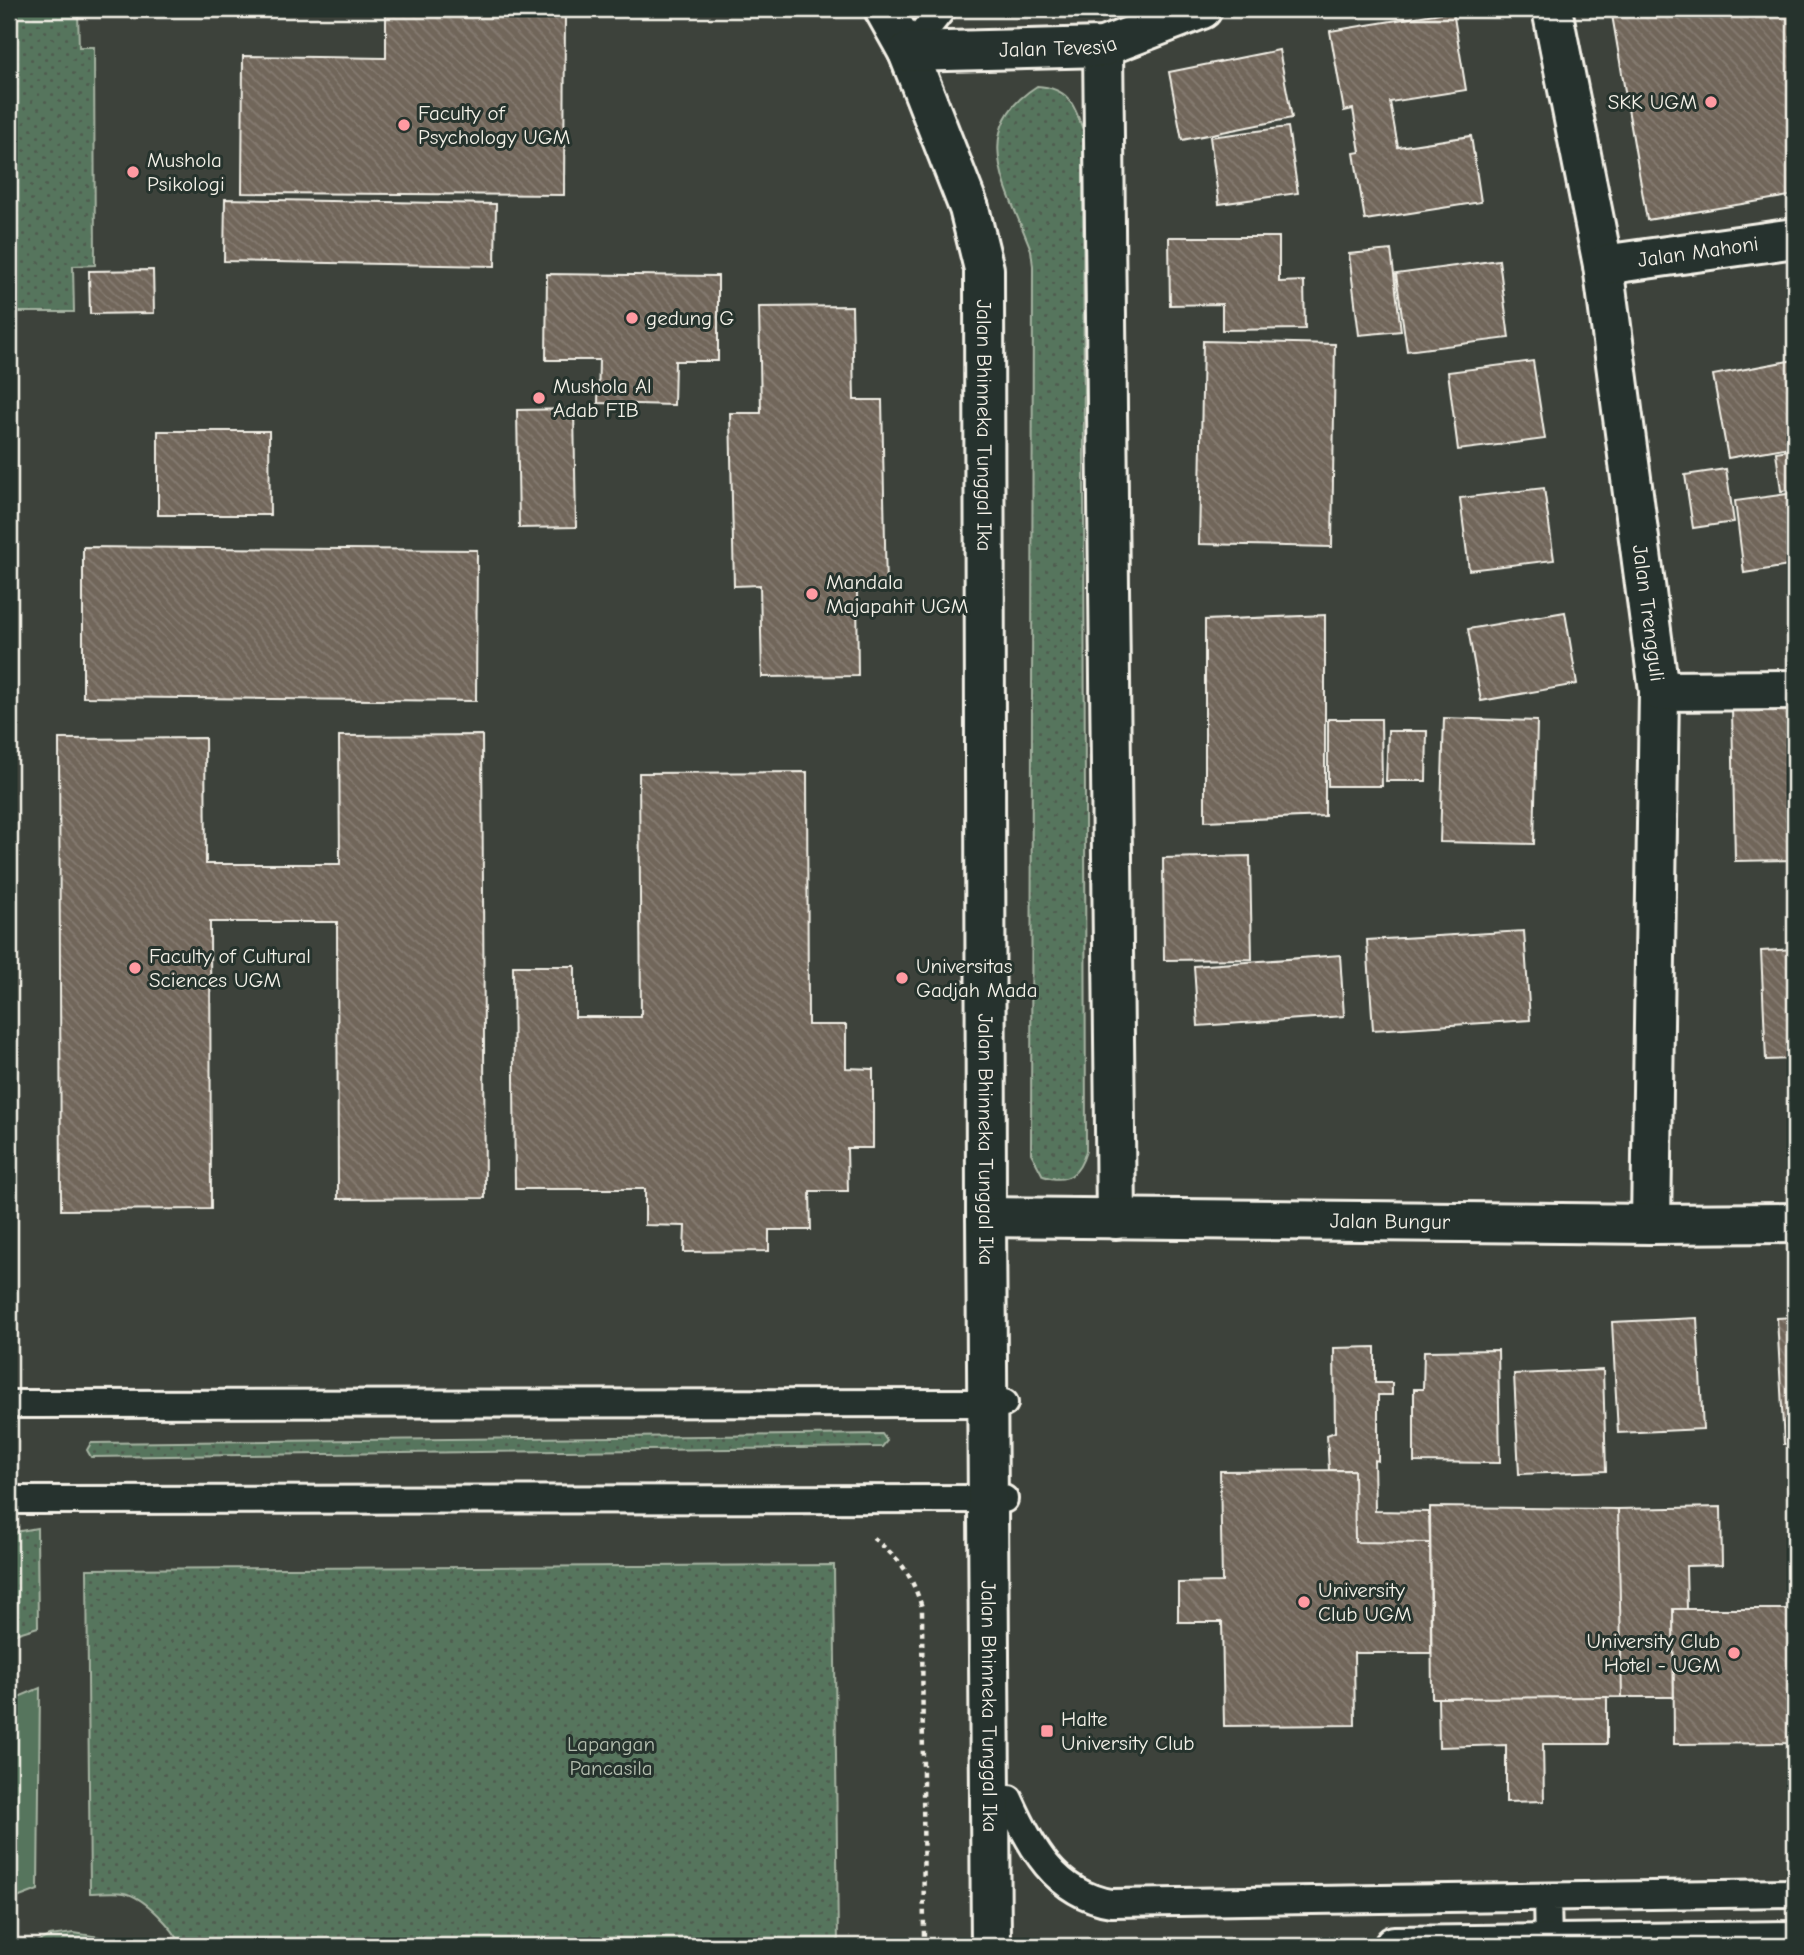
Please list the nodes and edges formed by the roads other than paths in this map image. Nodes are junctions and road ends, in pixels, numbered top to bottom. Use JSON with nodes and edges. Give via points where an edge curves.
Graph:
{"nodes":[{"id":1,"x":884,"y":9,"type":"edge"},
{"id":2,"x":942,"y":9,"type":"edge"},
{"id":3,"x":1202,"y":9,"type":"edge"},
{"id":4,"x":1552,"y":9,"type":"edge"},
{"id":5,"x":1103,"y":47,"type":"junction"},
{"id":6,"x":908,"y":52,"type":"junction"},
{"id":7,"x":1795,"y":238,"type":"edge"},
{"id":8,"x":1603,"y":265,"type":"junction"},
{"id":9,"x":1795,"y":690,"type":"edge"},
{"id":10,"x":1659,"y":691,"type":"junction"},
{"id":11,"x":995,"y":1217,"type":"junction"},
{"id":12,"x":1116,"y":1219,"type":"junction"},
{"id":13,"x":1795,"y":1223,"type":"edge"},
{"id":14,"x":1651,"y":1224,"type":"junction"},
{"id":15,"x":997,"y":1403,"type":"junction"},
{"id":16,"x":9,"y":1404,"type":"edge"},
{"id":17,"x":997,"y":1499,"type":"junction"},
{"id":18,"x":9,"y":1500,"type":"edge"},
{"id":19,"x":1009,"y":1799,"type":"junction"},
{"id":20,"x":1795,"y":1893,"type":"edge"},
{"id":21,"x":1547,"y":1896,"type":"junction"},
{"id":22,"x":1795,"y":1941,"type":"edge"},
{"id":23,"x":1548,"y":1944,"type":"junction"},
{"id":24,"x":991,"y":1946,"type":"edge"},
{"id":25,"x":1010,"y":1946,"type":"edge"},
{"id":26,"x":1394,"y":1946,"type":"edge"}],
"edges":[{"from":1,"to":6,"type":"street","name":"Jalan Bhinneka Tunggal Ika"},
{"from":2,"to":6,"type":"lane"},
{"from":3,"to":5,"type":"street","name":"Jalan Tevesia"},
{"from":4,"to":8,"type":"street","name":"Jalan Trengguli"},
{"from":5,"to":6,"type":"street","name":"Jalan Tevesia"},
{"from":5,"to":12,"type":"street"},
{"from":6,"to":11,"type":"street","name":"Jalan Bhinneka Tunggal Ika","via":[[969,208],[984,269]]},
{"from":7,"to":8,"type":"street","name":"Jalan Mahoni"},
{"from":8,"to":10,"type":"street","name":"Jalan Trengguli"},
{"from":9,"to":10,"type":"street"},
{"from":10,"to":14,"type":"street","name":"Jalan Trengguli"},
{"from":11,"to":12,"type":"street","name":"Jalan Bungur"},
{"from":11,"to":15,"type":"street","name":"Jalan Bhinneka Tunggal Ika"},
{"from":12,"to":14,"type":"street","name":"Jalan Bungur"},
{"from":13,"to":14,"type":"street","name":"Jalan Bungur"},
{"from":15,"to":16,"type":"lane"},
{"from":15,"to":17,"type":"street","name":"Jalan Bhinneka Tunggal Ika"},
{"from":17,"to":18,"type":"lane"},
{"from":17,"to":19,"type":"street","name":"Jalan Bhinneka Tunggal Ika"},
{"from":17,"to":24,"type":"street","name":"Jalan Bhinneka Tunggal Ika"},
{"from":19,"to":21,"type":"lane","via":[[1042,1862],[1068,1886],[1097,1901]]},
{"from":19,"to":25,"type":"street","name":"Jalan Bhinneka Tunggal Ika"},
{"from":20,"to":21,"type":"lane"},
{"from":21,"to":23,"type":"lane"},
{"from":22,"to":23,"type":"street"},
{"from":23,"to":26,"type":"street"}]}
